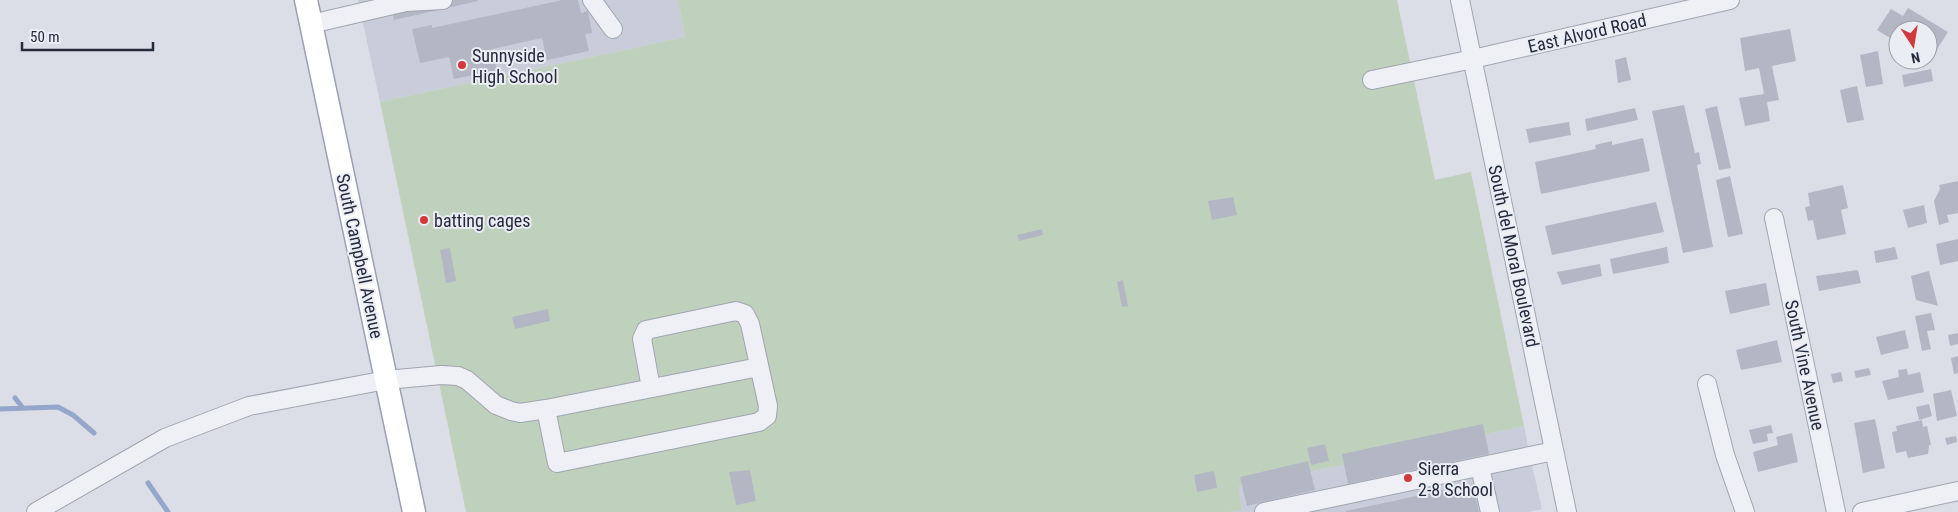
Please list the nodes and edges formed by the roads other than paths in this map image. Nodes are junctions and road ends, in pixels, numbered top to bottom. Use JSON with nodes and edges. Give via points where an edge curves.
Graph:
{"nodes":[{"id":1,"x":306,"y":0,"type":"edge"},
{"id":2,"x":443,"y":0,"type":"edge"},
{"id":3,"x":592,"y":0,"type":"edge"},
{"id":4,"x":1460,"y":0,"type":"edge"},
{"id":5,"x":1722,"y":1,"type":"edge"},
{"id":6,"x":311,"y":24,"type":"junction"},
{"id":7,"x":613,"y":29,"type":"dead end"},
{"id":8,"x":1473,"y":59,"type":"junction"},
{"id":9,"x":1372,"y":80,"type":"dead end"},
{"id":10,"x":1774,"y":218,"type":"dead end"},
{"id":11,"x":759,"y":367,"type":"junction"},
{"id":12,"x":386,"y":380,"type":"junction"},
{"id":13,"x":1707,"y":384,"type":"dead end"},
{"id":14,"x":652,"y":388,"type":"junction"},
{"id":15,"x":546,"y":410,"type":"junction"},
{"id":16,"x":1554,"y":451,"type":"junction"},
{"id":17,"x":1480,"y":467,"type":"junction"},
{"id":18,"x":1958,"y":491,"type":"edge"},
{"id":19,"x":1903,"y":507,"type":"edge"},
{"id":20,"x":36,"y":512,"type":"edge"},
{"id":21,"x":414,"y":512,"type":"edge"},
{"id":22,"x":1264,"y":512,"type":"edge"},
{"id":23,"x":1490,"y":512,"type":"edge"},
{"id":24,"x":1567,"y":512,"type":"edge"},
{"id":25,"x":1745,"y":512,"type":"edge"},
{"id":26,"x":1836,"y":512,"type":"edge"},
{"id":27,"x":1862,"y":512,"type":"edge"}],
"edges":[{"from":1,"to":6,"type":"main road","name":"South Campbell Avenue"},
{"from":2,"to":6,"type":"street","via":[[406,2]]},
{"from":3,"to":7,"type":"street"},
{"from":4,"to":8,"type":"street","name":"South del Moral Boulevard"},
{"from":5,"to":8,"type":"street","name":"East Alvord Road"},
{"from":6,"to":12,"type":"main road","name":"South Campbell Avenue"},
{"from":8,"to":9,"type":"street","name":"East Alvord Road"},
{"from":8,"to":16,"type":"street","name":"South del Moral Boulevard"},
{"from":10,"to":26,"type":"street","name":"South Vine Avenue"},
{"from":11,"to":14,"type":"street"},
{"from":11,"to":14,"type":"street","via":[[750,324],[745,314],[736,311],[646,330],[642,339]]},
{"from":11,"to":15,"type":"street","via":[[768,406],[767,416],[758,422],[567,461],[557,463]]},
{"from":12,"to":15,"type":"street","via":[[458,376],[502,408],[520,413]]},
{"from":12,"to":20,"type":"street","via":[[249,406],[165,438]]},
{"from":12,"to":21,"type":"main road","name":"South Campbell Avenue"},
{"from":13,"to":25,"type":"street","via":[[1725,455]]},
{"from":14,"to":15,"type":"street"},
{"from":16,"to":17,"type":"street"},
{"from":16,"to":24,"type":"street","name":"South del Moral Boulevard"},
{"from":17,"to":22,"type":"street"},
{"from":17,"to":23,"type":"street"},
{"from":18,"to":19,"type":"street"},
{"from":19,"to":27,"type":"street"}]}
